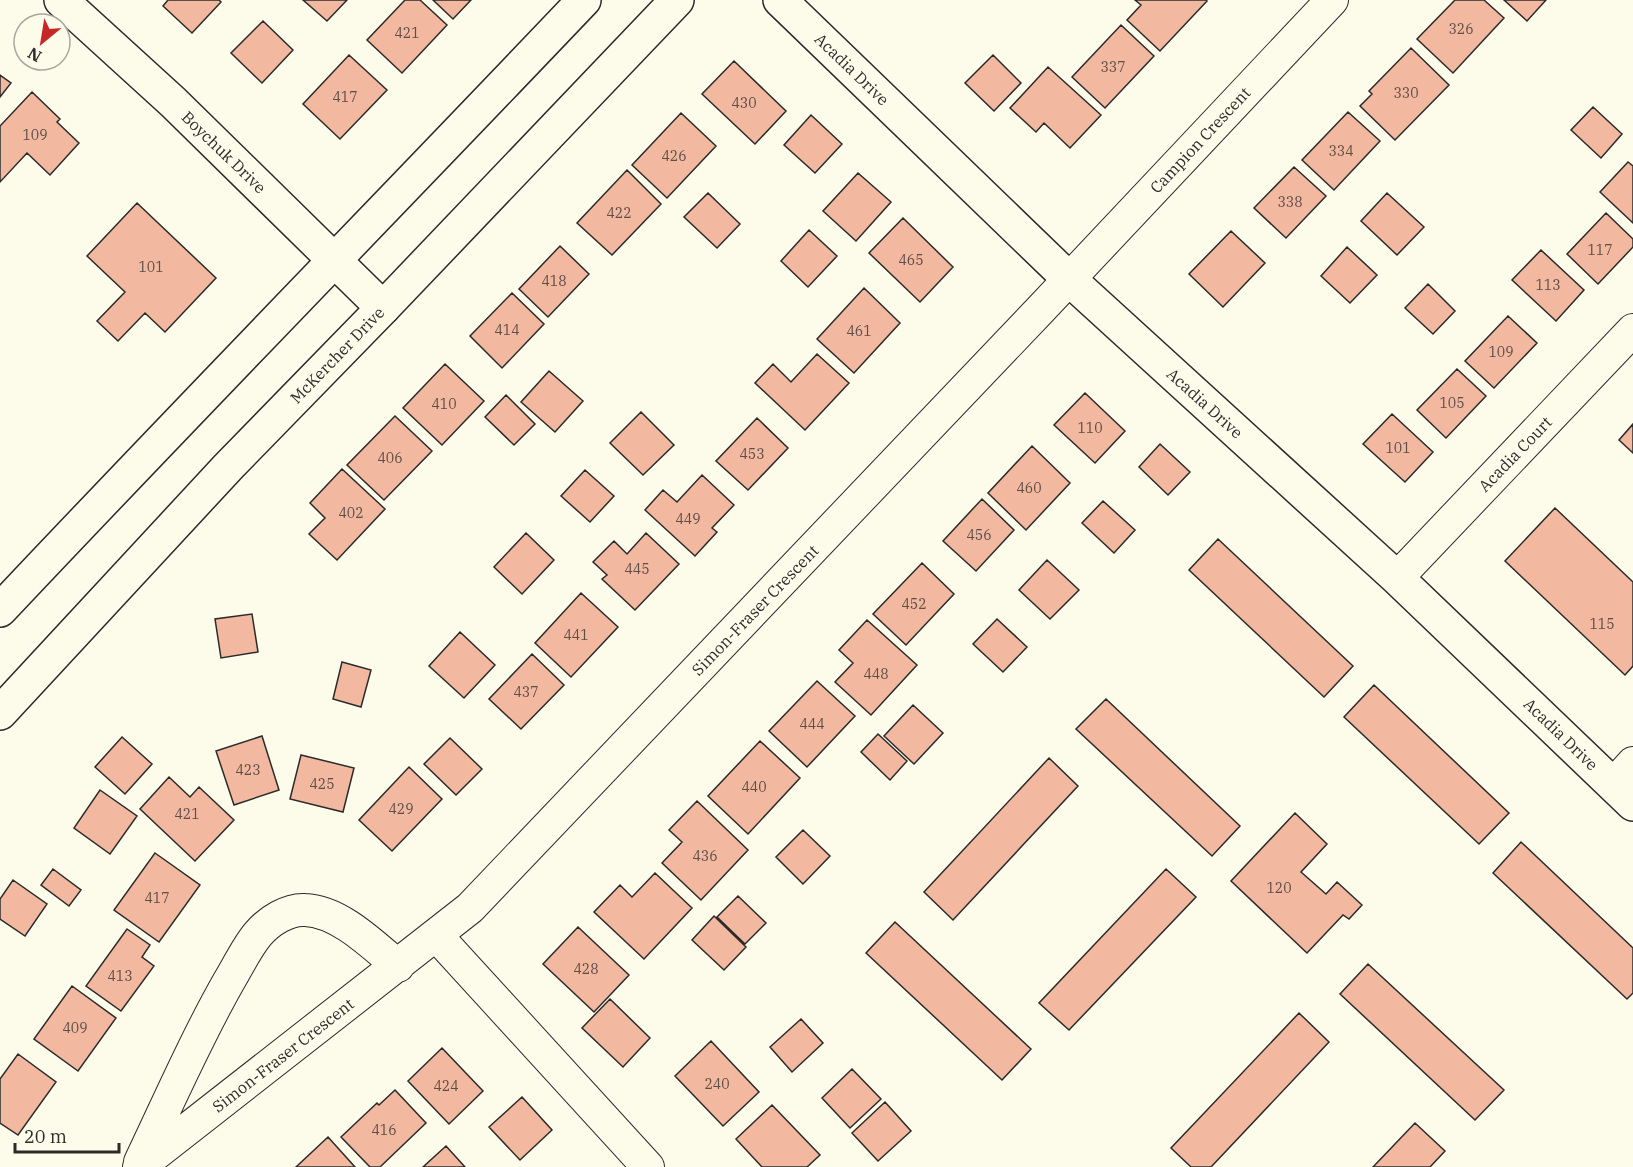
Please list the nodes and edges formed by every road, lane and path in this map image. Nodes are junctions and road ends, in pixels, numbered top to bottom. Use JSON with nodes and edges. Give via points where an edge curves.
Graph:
{"nodes":[{"id":1,"x":60,"y":0,"type":"edge"},
{"id":2,"x":584,"y":0,"type":"edge"},
{"id":3,"x":677,"y":0,"type":"edge"},
{"id":4,"x":780,"y":0,"type":"edge"},
{"id":5,"x":1332,"y":0,"type":"edge"},
{"id":6,"x":335,"y":261,"type":"junction"},
{"id":7,"x":1069,"y":279,"type":"junction"},
{"id":8,"x":383,"y":308,"type":"junction"},
{"id":9,"x":1633,"y":330,"type":"edge"},
{"id":10,"x":1397,"y":578,"type":"junction"},
{"id":11,"x":0,"y":610,"type":"edge"},
{"id":12,"x":0,"y":713,"type":"edge"},
{"id":13,"x":1626,"y":784,"type":"edge"},
{"id":14,"x":436,"y":935,"type":"junction"},
{"id":15,"x":398,"y":966,"type":"junction"},
{"id":16,"x":138,"y":1167,"type":"edge"},
{"id":17,"x":648,"y":1167,"type":"edge"}],
"edges":[{"from":1,"to":6,"type":"main road","name":"Boychuk Drive","via":[[173,102]]},
{"from":2,"to":6,"type":"main road"},
{"from":3,"to":8,"type":"main road","name":"McKercher Drive"},
{"from":4,"to":7,"type":"main road","name":"Acadia Drive"},
{"from":5,"to":7,"type":"street","name":"Campion Crescent"},
{"from":6,"to":8,"type":"main road","name":"Boychuk Drive"},
{"from":6,"to":11,"type":"main road"},
{"from":7,"to":10,"type":"main road","name":"Acadia Drive"},
{"from":7,"to":14,"type":"street","name":"Simon-Fraser Crescent","via":[[470,908]]},
{"from":8,"to":12,"type":"main road","name":"McKercher Drive","via":[[228,467]]},
{"from":9,"to":10,"type":"street","name":"Acadia Court"},
{"from":10,"to":13,"type":"main road","name":"Acadia Drive"},
{"from":14,"to":15,"type":"street","name":"Simon-Fraser Crescent"},
{"from":14,"to":17,"type":"street"},
{"from":15,"to":16,"type":"street","name":"Simon-Fraser Crescent"},
{"from":15,"to":16,"type":"street","name":"Simon-Fraser Crescent","via":[[365,937],[322,912],[294,910],[270,923],[257,935],[216,1004]]}]}
